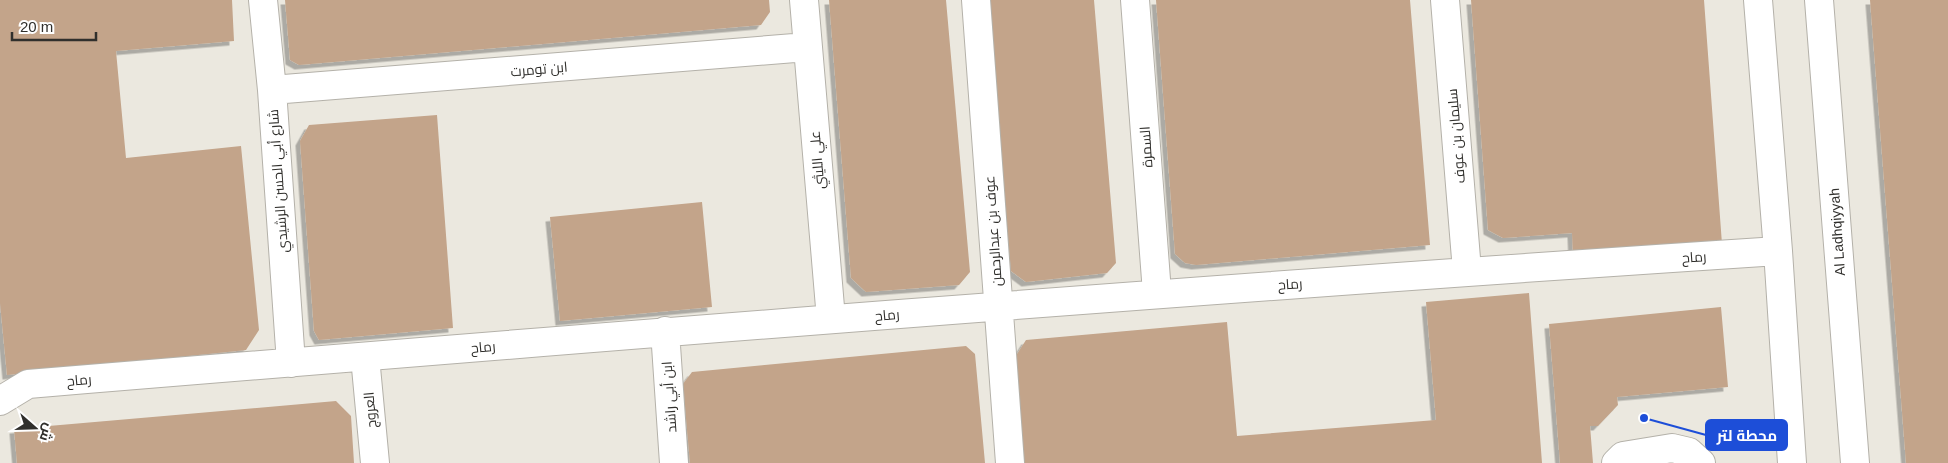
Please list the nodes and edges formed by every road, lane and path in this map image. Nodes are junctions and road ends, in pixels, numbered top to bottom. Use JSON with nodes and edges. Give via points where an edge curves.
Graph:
{"nodes":[{"id":1,"x":263,"y":0,"type":"edge"},
{"id":2,"x":804,"y":0,"type":"edge"},
{"id":3,"x":976,"y":0,"type":"edge"},
{"id":4,"x":1135,"y":0,"type":"edge"},
{"id":5,"x":1445,"y":0,"type":"edge"},
{"id":6,"x":1758,"y":0,"type":"edge"},
{"id":7,"x":1819,"y":0,"type":"edge"},
{"id":8,"x":807,"y":47,"type":"junction"},
{"id":9,"x":272,"y":90,"type":"junction"},
{"id":10,"x":1778,"y":251,"type":"junction"},
{"id":11,"x":1467,"y":271,"type":"junction"},
{"id":12,"x":1157,"y":293,"type":"junction"},
{"id":13,"x":999,"y":306,"type":"junction"},
{"id":14,"x":831,"y":319,"type":"junction"},
{"id":15,"x":665,"y":331,"type":"junction"},
{"id":16,"x":365,"y":357,"type":"junction"},
{"id":17,"x":291,"y":363,"type":"junction"},
{"id":18,"x":0,"y":401,"type":"edge"},
{"id":19,"x":374,"y":463,"type":"edge"},
{"id":20,"x":674,"y":463,"type":"edge"},
{"id":21,"x":1010,"y":463,"type":"edge"},
{"id":22,"x":1616,"y":463,"type":"edge"},
{"id":23,"x":1701,"y":463,"type":"edge"},
{"id":24,"x":1792,"y":463,"type":"edge"},
{"id":25,"x":1855,"y":463,"type":"edge"}],
"edges":[{"from":1,"to":9,"type":"street","name":"شارع أبي الحسن الرشيدي"},
{"from":2,"to":8,"type":"street","name":"علي الليثي"},
{"from":3,"to":13,"type":"street","name":"عوف بن عبدالرحمن"},
{"from":4,"to":12,"type":"street","name":"السمرة"},
{"from":5,"to":11,"type":"street","name":"سليمان بن عوف"},
{"from":6,"to":10,"type":"street"},
{"from":7,"to":25,"type":"street","name":"Al Ladhqiyyah"},
{"from":8,"to":9,"type":"street","name":"ابن تومرت"},
{"from":8,"to":14,"type":"street","name":"علي الليثي"},
{"from":9,"to":17,"type":"street","name":"شارع أبي الحسن الرشيدي"},
{"from":10,"to":11,"type":"street","name":"رماح"},
{"from":10,"to":24,"type":"street"},
{"from":11,"to":12,"type":"street","name":"رماح"},
{"from":12,"to":13,"type":"street","name":"رماح"},
{"from":13,"to":14,"type":"street","name":"رماح"},
{"from":13,"to":21,"type":"street","name":"عوف بن عبدالرحمن"},
{"from":14,"to":15,"type":"street","name":"رماح"},
{"from":15,"to":16,"type":"street","name":"رماح"},
{"from":15,"to":20,"type":"street","name":"ابن أبي راشد"},
{"from":16,"to":17,"type":"street","name":"رماح"},
{"from":16,"to":19,"type":"street","name":"العروج"},
{"from":17,"to":18,"type":"street","name":"رماح","via":[[28,384]]},
{"from":22,"to":23,"type":"street","via":[[1623,456],[1672,448],[1689,452]]}]}
